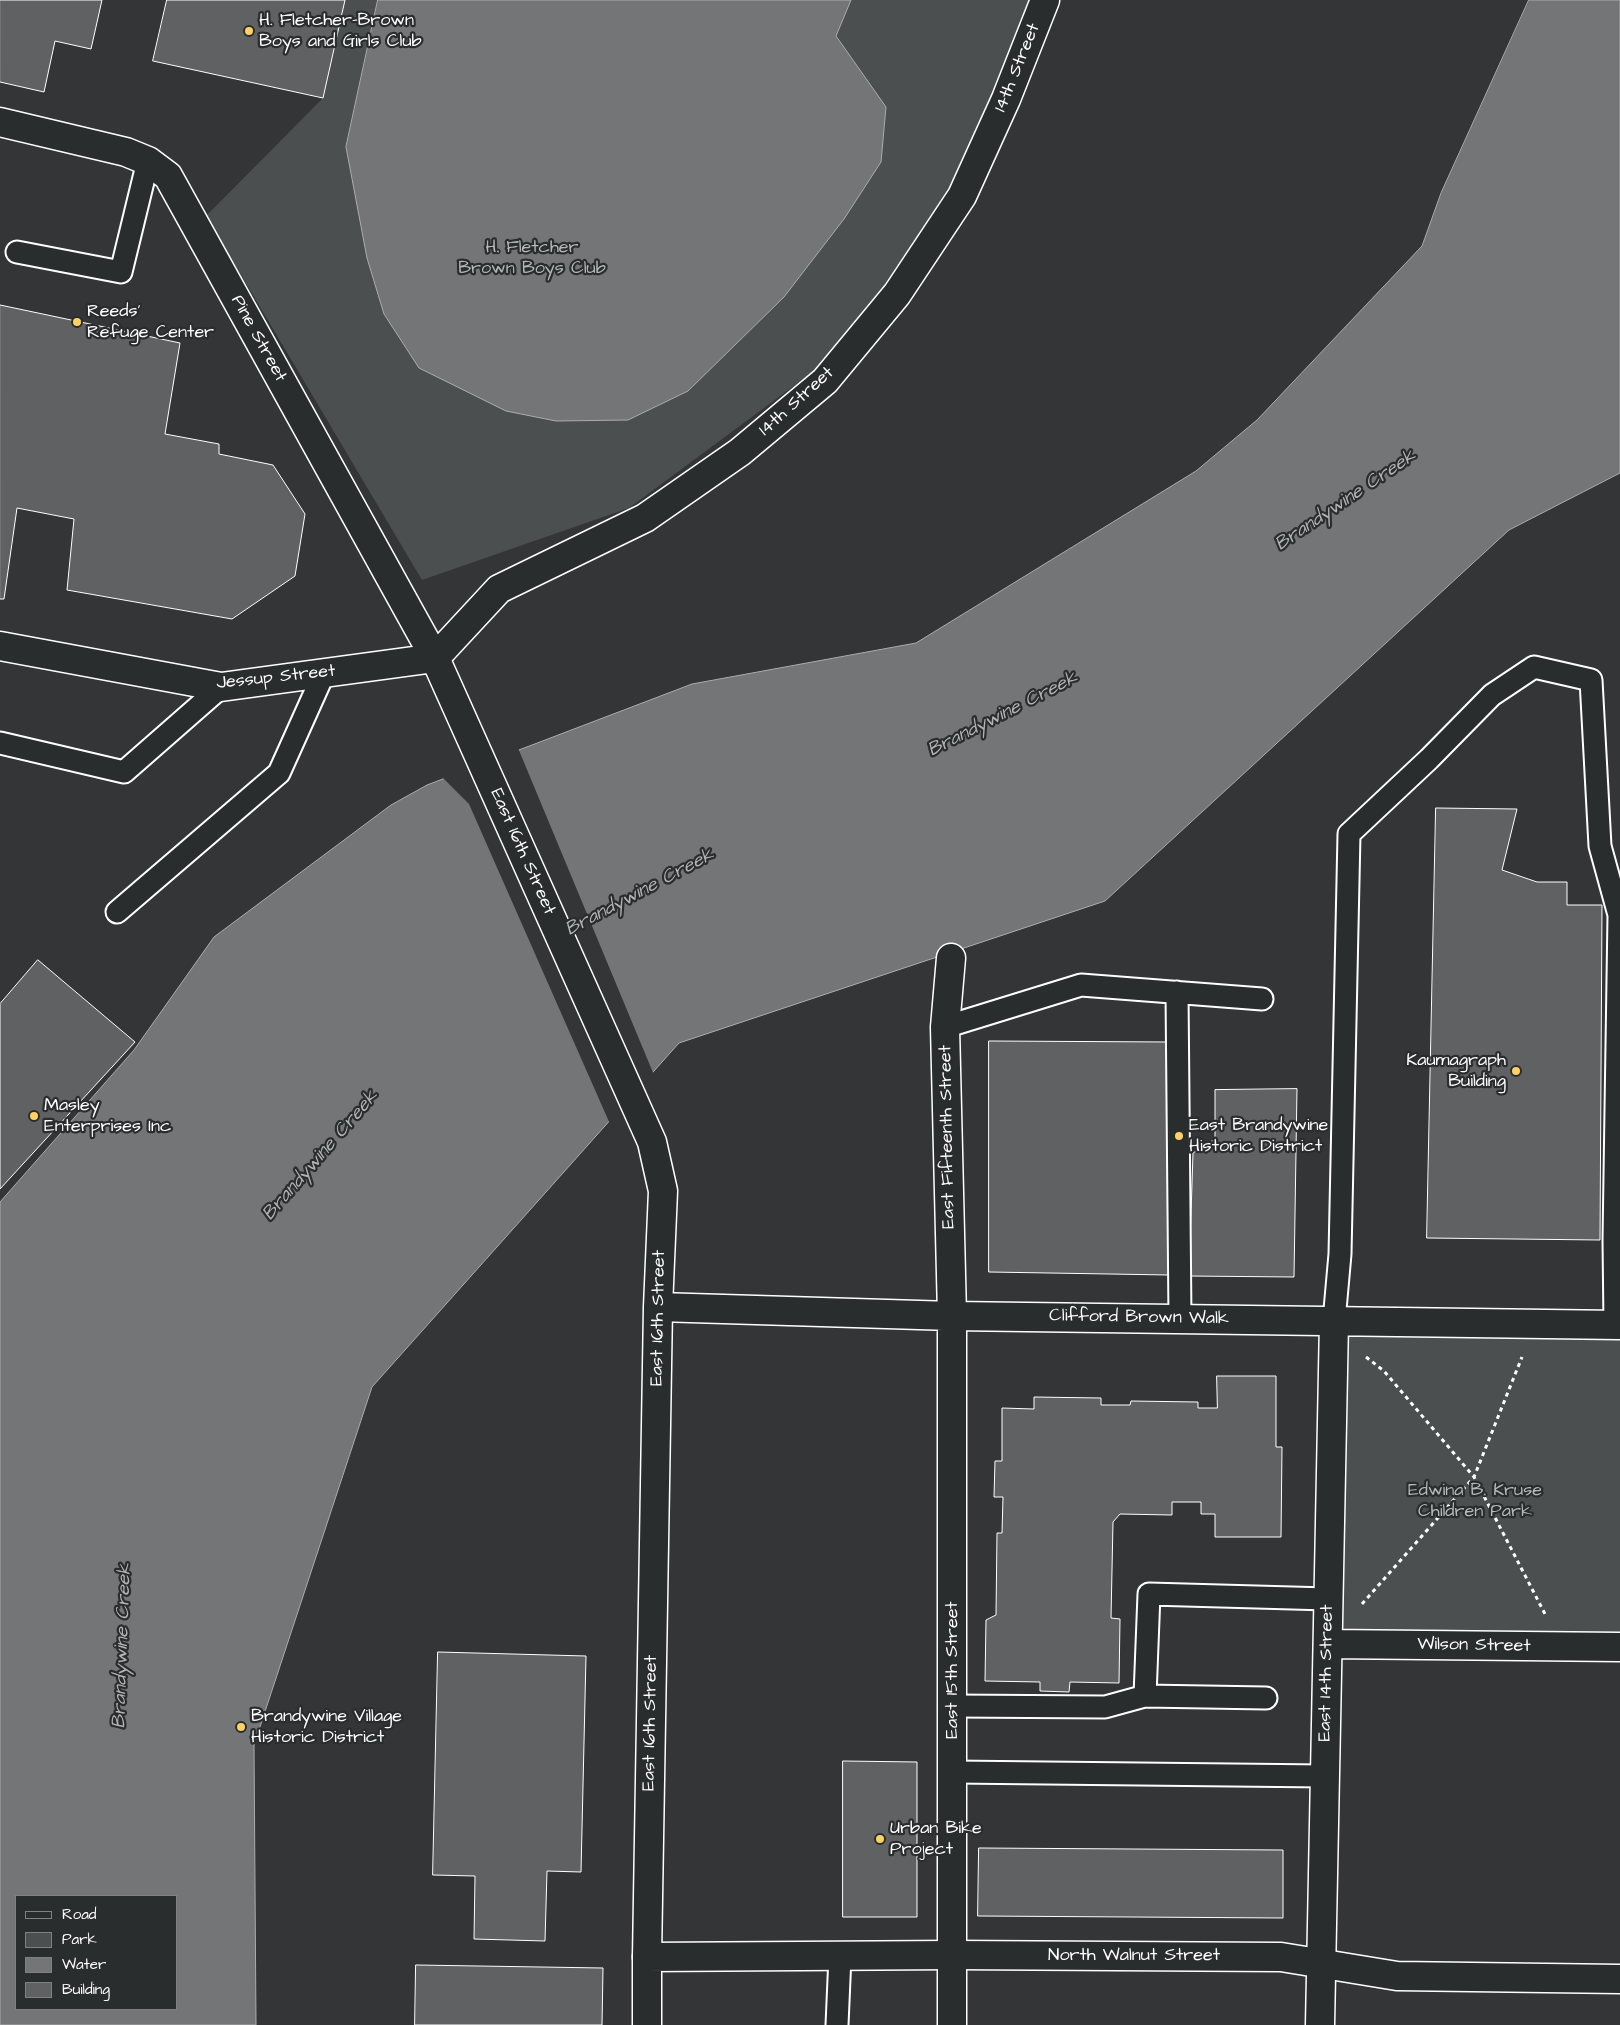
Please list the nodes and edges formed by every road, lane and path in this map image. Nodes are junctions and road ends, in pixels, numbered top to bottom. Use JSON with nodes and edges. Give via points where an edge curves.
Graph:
{"nodes":[{"id":1,"x":1045,"y":0,"type":"edge"},
{"id":2,"x":0,"y":122,"type":"edge"},
{"id":3,"x":148,"y":161,"type":"junction"},
{"id":4,"x":17,"y":252,"type":"dead end"},
{"id":5,"x":0,"y":646,"type":"edge"},
{"id":6,"x":435,"y":658,"type":"junction"},
{"id":7,"x":324,"y":674,"type":"junction"},
{"id":8,"x":221,"y":687,"type":"junction"},
{"id":9,"x":0,"y":743,"type":"edge"},
{"id":10,"x":117,"y":912,"type":"dead end"},
{"id":11,"x":952,"y":958,"type":"dead end"},
{"id":12,"x":1178,"y":992,"type":"junction"},
{"id":13,"x":1262,"y":999,"type":"dead end"},
{"id":14,"x":945,"y":1027,"type":"junction"},
{"id":15,"x":658,"y":1306,"type":"junction"},
{"id":16,"x":952,"y":1316,"type":"junction"},
{"id":17,"x":1180,"y":1319,"type":"junction"},
{"id":18,"x":1334,"y":1321,"type":"junction"},
{"id":19,"x":1618,"y":1325,"type":"edge"},
{"id":20,"x":1523,"y":1354,"type":"dead end"},
{"id":21,"x":1364,"y":1355,"type":"dead end"},
{"id":22,"x":1474,"y":1477,"type":"junction"},
{"id":23,"x":1328,"y":1599,"type":"junction"},
{"id":24,"x":1357,"y":1610,"type":"dead end"},
{"id":25,"x":1547,"y":1617,"type":"dead end"},
{"id":26,"x":1328,"y":1644,"type":"junction"},
{"id":27,"x":1620,"y":1647,"type":"edge"},
{"id":28,"x":1145,"y":1696,"type":"junction"},
{"id":29,"x":1266,"y":1698,"type":"dead end"},
{"id":30,"x":953,"y":1706,"type":"junction"},
{"id":31,"x":953,"y":1772,"type":"junction"},
{"id":32,"x":1325,"y":1776,"type":"junction"},
{"id":33,"x":953,"y":1955,"type":"junction"},
{"id":34,"x":840,"y":1956,"type":"junction"},
{"id":35,"x":647,"y":1957,"type":"junction"},
{"id":36,"x":1321,"y":1964,"type":"junction"},
{"id":37,"x":1620,"y":1979,"type":"edge"},
{"id":38,"x":647,"y":2025,"type":"edge"},
{"id":39,"x":837,"y":2025,"type":"edge"},
{"id":40,"x":952,"y":2025,"type":"edge"},
{"id":41,"x":1320,"y":2025,"type":"edge"}],
"edges":[{"from":1,"to":6,"type":"street","name":"14th Street","via":[[1006,99],[962,196],[897,294],[825,381],[740,452],[645,518],[499,589]]},
{"from":2,"to":3,"type":"street","name":"Pine Street","via":[[126,152]]},
{"from":3,"to":4,"type":"lane","via":[[121,272]]},
{"from":3,"to":6,"type":"street","name":"Pine Street","via":[[168,176]]},
{"from":5,"to":8,"type":"street","name":"Jessup Street"},
{"from":6,"to":7,"type":"street","name":"Jessup Street"},
{"from":6,"to":15,"type":"street","name":"East 16th Street","via":[[652,1142],[663,1191]]},
{"from":7,"to":8,"type":"street","name":"Jessup Street"},
{"from":7,"to":10,"type":"lane","via":[[279,773]]},
{"from":8,"to":9,"type":"lane","via":[[124,772]]},
{"from":11,"to":14,"type":"street","name":"East Fifteenth Street"},
{"from":12,"to":13,"type":"lane"},
{"from":12,"to":14,"type":"lane","via":[[1081,985]]},
{"from":12,"to":17,"type":"lane"},
{"from":14,"to":16,"type":"street","name":"East Fifteenth Street"},
{"from":15,"to":16,"type":"street","name":"Clifford Brown Walk"},
{"from":15,"to":35,"type":"street","name":"East 16th Street"},
{"from":16,"to":17,"type":"street","name":"Clifford Brown Walk"},
{"from":16,"to":30,"type":"street","name":"East 15th Street"},
{"from":17,"to":18,"type":"street","name":"Clifford Brown Walk"},
{"from":18,"to":19,"type":"street","name":"Clifford Brown Walk"},
{"from":18,"to":19,"type":"lane","via":[[1340,1254],[1349,834],[1492,695],[1534,667],[1591,680],[1600,846],[1619,915],[1614,1240]]},
{"from":18,"to":23,"type":"street","name":"East 14th Street"},
{"from":20,"to":22,"type":"path"},
{"from":21,"to":22,"type":"path","via":[[1384,1371]]},
{"from":22,"to":24,"type":"path"},
{"from":22,"to":25,"type":"path"},
{"from":23,"to":26,"type":"street","name":"East 14th Street"},
{"from":23,"to":28,"type":"lane","via":[[1150,1594]]},
{"from":26,"to":27,"type":"street","name":"Wilson Street"},
{"from":26,"to":32,"type":"street","name":"East 14th Street"},
{"from":28,"to":29,"type":"lane"},
{"from":28,"to":30,"type":"lane","via":[[1105,1707]]},
{"from":30,"to":31,"type":"street","name":"East 15th Street"},
{"from":31,"to":32,"type":"lane"},
{"from":31,"to":33,"type":"street","name":"East 15th Street"},
{"from":32,"to":36,"type":"street","name":"East 14th Street"},
{"from":33,"to":34,"type":"street","name":"North Walnut Street"},
{"from":33,"to":36,"type":"street","name":"North Walnut Street","via":[[1281,1957]]},
{"from":33,"to":40,"type":"street","name":"East 15th Street"},
{"from":34,"to":35,"type":"street","name":"North Walnut Street"},
{"from":34,"to":39,"type":"lane"},
{"from":35,"to":38,"type":"street","name":"East 16th Street"},
{"from":36,"to":37,"type":"street","name":"North Walnut Street","via":[[1397,1976]]},
{"from":36,"to":41,"type":"street","name":"East 14th Street"}]}
